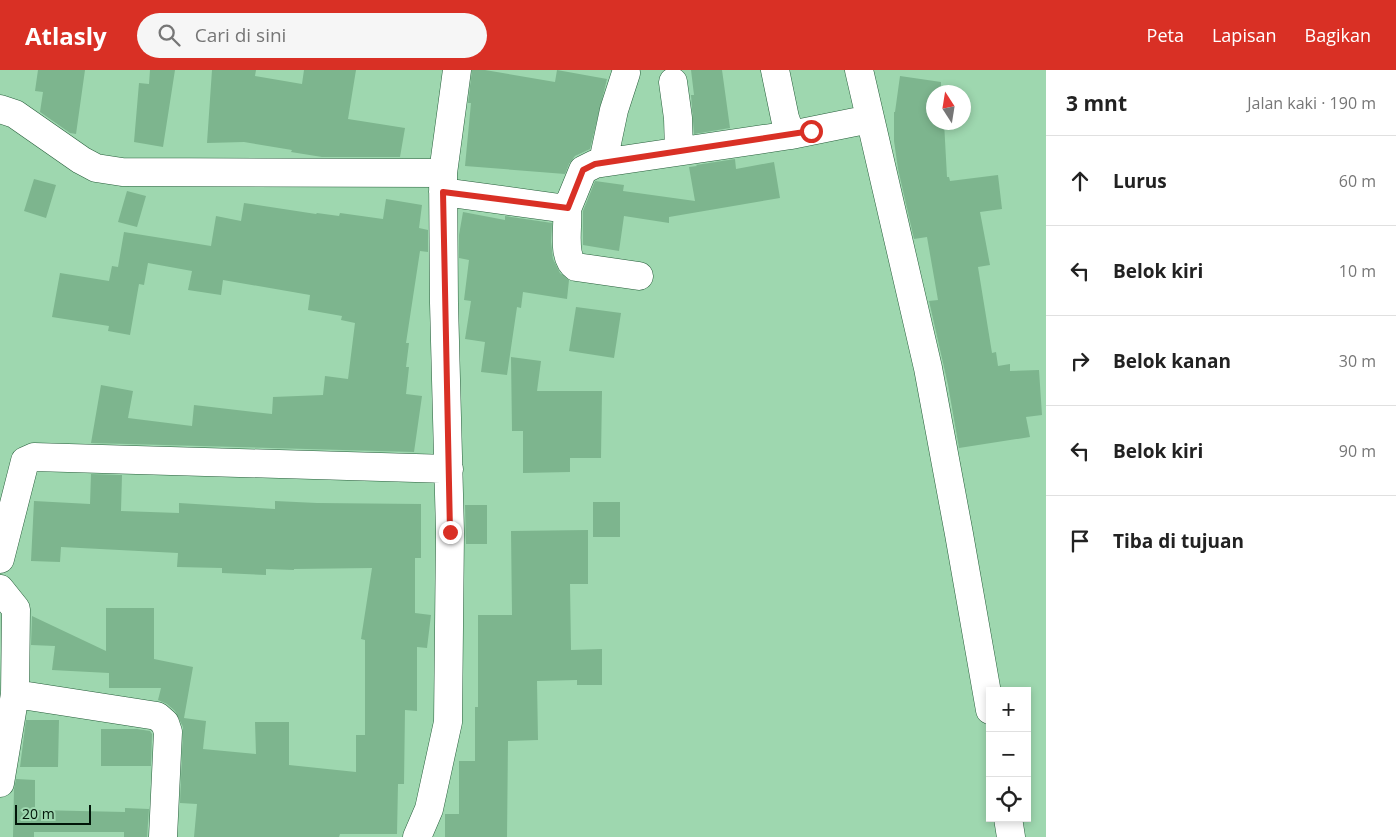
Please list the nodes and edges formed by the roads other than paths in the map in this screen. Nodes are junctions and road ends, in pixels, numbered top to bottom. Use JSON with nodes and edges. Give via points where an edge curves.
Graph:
{"nodes":[{"id":1,"x":457,"y":70,"type":"edge"},
{"id":2,"x":774,"y":70,"type":"edge"},
{"id":3,"x":859,"y":70,"type":"edge"},
{"id":4,"x":626,"y":73,"type":"dead end"},
{"id":5,"x":673,"y":82,"type":"dead end"},
{"id":6,"x":0,"y":109,"type":"edge"},
{"id":7,"x":870,"y":120,"type":"junction"},
{"id":8,"x":813,"y":130,"type":"junction"},
{"id":9,"x":679,"y":151,"type":"junction"},
{"id":10,"x":603,"y":162,"type":"junction"},
{"id":11,"x":443,"y":182,"type":"junction"},
{"id":12,"x":568,"y":208,"type":"junction"},
{"id":13,"x":639,"y":276,"type":"dead end"},
{"id":14,"x":448,"y":469,"type":"junction"},
{"id":15,"x":0,"y":559,"type":"edge"},
{"id":16,"x":0,"y":589,"type":"edge"},
{"id":17,"x":986,"y":687,"type":"edge"},
{"id":18,"x":15,"y":694,"type":"junction"},
{"id":19,"x":0,"y":783,"type":"edge"},
{"id":20,"x":1009,"y":822,"type":"edge"},
{"id":21,"x":162,"y":837,"type":"edge"},
{"id":22,"x":417,"y":837,"type":"edge"},
{"id":23,"x":1012,"y":837,"type":"edge"}],
"edges":[{"from":1,"to":11,"type":"street"},
{"from":2,"to":8,"type":"street","via":[[785,118]]},
{"from":3,"to":7,"type":"street"},
{"from":4,"to":10,"type":"street"},
{"from":5,"to":9,"type":"street"},
{"from":6,"to":11,"type":"street","via":[[15,114],[96,168],[122,172]]},
{"from":7,"to":8,"type":"street"},
{"from":7,"to":17,"type":"street","via":[[928,368]]},
{"from":8,"to":9,"type":"street"},
{"from":9,"to":10,"type":"street"},
{"from":10,"to":12,"type":"street","via":[[583,170]]},
{"from":11,"to":12,"type":"street"},
{"from":11,"to":14,"type":"street"},
{"from":12,"to":13,"type":"street","via":[[567,255],[570,263],[576,267]]},
{"from":14,"to":15,"type":"street","via":[[34,457],[25,461]]},
{"from":14,"to":22,"type":"street","via":[[448,722],[429,809]]},
{"from":16,"to":18,"type":"street","via":[[16,609]]},
{"from":18,"to":19,"type":"street"},
{"from":18,"to":21,"type":"street","via":[[158,716],[168,732]]},
{"from":20,"to":23,"type":"street"}]}
